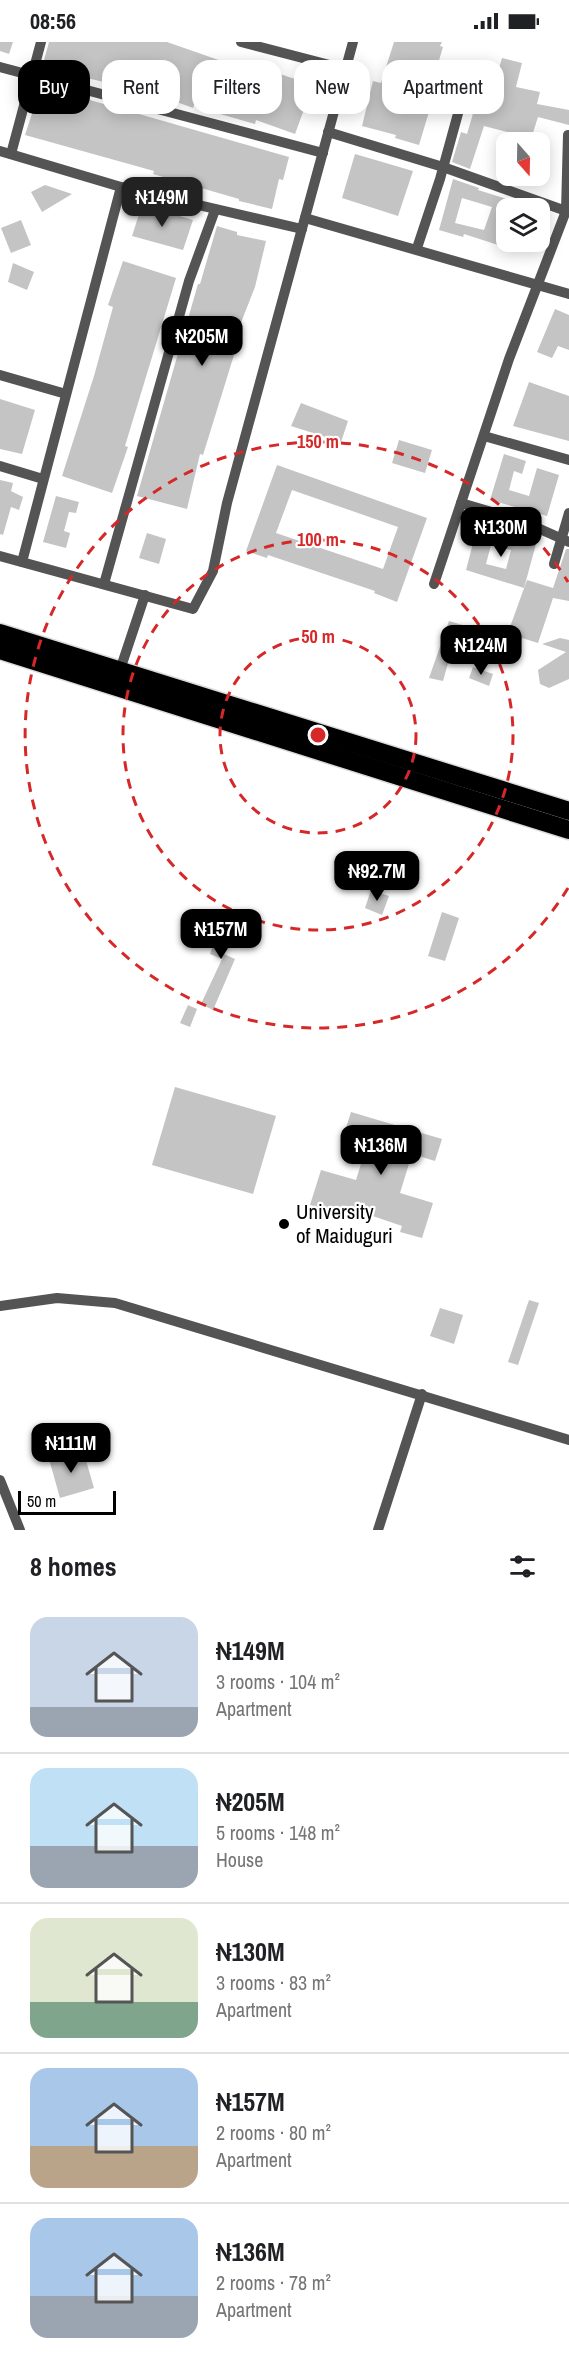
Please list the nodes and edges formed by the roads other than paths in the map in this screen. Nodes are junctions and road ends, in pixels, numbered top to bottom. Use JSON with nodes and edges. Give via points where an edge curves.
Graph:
{"nodes":[{"id":1,"x":41,"y":42,"type":"edge"},
{"id":2,"x":241,"y":42,"type":"edge"},
{"id":3,"x":353,"y":42,"type":"edge"},
{"id":4,"x":36,"y":60,"type":"edge"},
{"id":5,"x":310,"y":60,"type":"edge"},
{"id":6,"x":348,"y":60,"type":"edge"},
{"id":7,"x":0,"y":67,"type":"edge"},
{"id":8,"x":18,"y":72,"type":"edge"},
{"id":9,"x":90,"y":91,"type":"edge"},
{"id":10,"x":18,"y":114,"type":"edge"},
{"id":11,"x":333,"y":114,"type":"edge"},
{"id":12,"x":458,"y":114,"type":"edge"},
{"id":13,"x":328,"y":132,"type":"junction"},
{"id":14,"x":568,"y":135,"type":"edge"},
{"id":15,"x":5,"y":152,"type":"edge"},
{"id":16,"x":323,"y":153,"type":"junction"},
{"id":17,"x":444,"y":167,"type":"junction"},
{"id":18,"x":121,"y":186,"type":"junction"},
{"id":19,"x":215,"y":210,"type":"junction"},
{"id":20,"x":567,"y":211,"type":"edge"},
{"id":21,"x":305,"y":218,"type":"junction"},
{"id":22,"x":302,"y":229,"type":"junction"},
{"id":23,"x":417,"y":248,"type":"junction"},
{"id":24,"x":539,"y":283,"type":"junction"},
{"id":25,"x":569,"y":294,"type":"edge"},
{"id":26,"x":0,"y":375,"type":"edge"},
{"id":27,"x":66,"y":394,"type":"junction"},
{"id":28,"x":484,"y":436,"type":"junction"},
{"id":29,"x":569,"y":460,"type":"edge"},
{"id":30,"x":0,"y":466,"type":"edge"},
{"id":31,"x":44,"y":479,"type":"junction"},
{"id":32,"x":461,"y":503,"type":"junction"},
{"id":33,"x":569,"y":513,"type":"edge"},
{"id":34,"x":565,"y":540,"type":"edge"},
{"id":35,"x":0,"y":556,"type":"edge"},
{"id":36,"x":22,"y":562,"type":"junction"},
{"id":37,"x":554,"y":564,"type":"dead end"},
{"id":38,"x":104,"y":584,"type":"junction"},
{"id":39,"x":434,"y":584,"type":"dead end"},
{"id":40,"x":145,"y":596,"type":"junction"},
{"id":41,"x":0,"y":633,"type":"edge"},
{"id":42,"x":0,"y":650,"type":"edge"},
{"id":43,"x":120,"y":670,"type":"junction"},
{"id":44,"x":569,"y":811,"type":"edge"},
{"id":45,"x":569,"y":830,"type":"edge"},
{"id":46,"x":0,"y":1306,"type":"edge"},
{"id":47,"x":422,"y":1394,"type":"junction"},
{"id":48,"x":569,"y":1440,"type":"edge"},
{"id":49,"x":0,"y":1480,"type":"edge"},
{"id":50,"x":20,"y":1530,"type":"edge"},
{"id":51,"x":378,"y":1530,"type":"edge"}],
"edges":[{"from":1,"to":4,"type":"street"},
{"from":2,"to":5,"type":"street"},
{"from":3,"to":6,"type":"street"},
{"from":7,"to":8,"type":"street"},
{"from":9,"to":16,"type":"street"},
{"from":10,"to":15,"type":"street"},
{"from":11,"to":13,"type":"street"},
{"from":12,"to":17,"type":"street"},
{"from":13,"to":16,"type":"street"},
{"from":13,"to":17,"type":"street"},
{"from":14,"to":20,"type":"street"},
{"from":15,"to":18,"type":"street"},
{"from":16,"to":21,"type":"street"},
{"from":17,"to":20,"type":"street"},
{"from":17,"to":23,"type":"street"},
{"from":18,"to":19,"type":"street"},
{"from":18,"to":27,"type":"street"},
{"from":19,"to":22,"type":"street"},
{"from":19,"to":38,"type":"street","via":[[189,281]]},
{"from":20,"to":24,"type":"street"},
{"from":21,"to":22,"type":"street"},
{"from":21,"to":23,"type":"street"},
{"from":22,"to":40,"type":"street","via":[[227,503],[213,571],[193,609]]},
{"from":23,"to":24,"type":"street"},
{"from":24,"to":25,"type":"street"},
{"from":24,"to":28,"type":"street"},
{"from":26,"to":27,"type":"street"},
{"from":27,"to":31,"type":"street"},
{"from":28,"to":29,"type":"street"},
{"from":28,"to":32,"type":"street"},
{"from":30,"to":31,"type":"street"},
{"from":31,"to":36,"type":"street"},
{"from":32,"to":34,"type":"street","via":[[522,521]]},
{"from":32,"to":39,"type":"street"},
{"from":33,"to":34,"type":"street"},
{"from":34,"to":37,"type":"street"},
{"from":35,"to":36,"type":"street"},
{"from":36,"to":38,"type":"street"},
{"from":38,"to":40,"type":"street"},
{"from":40,"to":43,"type":"street"},
{"from":41,"to":43,"type":"highway"},
{"from":42,"to":45,"type":"highway"},
{"from":43,"to":44,"type":"highway"},
{"from":46,"to":47,"type":"street","via":[[57,1298],[115,1303]]},
{"from":47,"to":48,"type":"street"},
{"from":47,"to":51,"type":"street"},
{"from":49,"to":50,"type":"street"}]}
